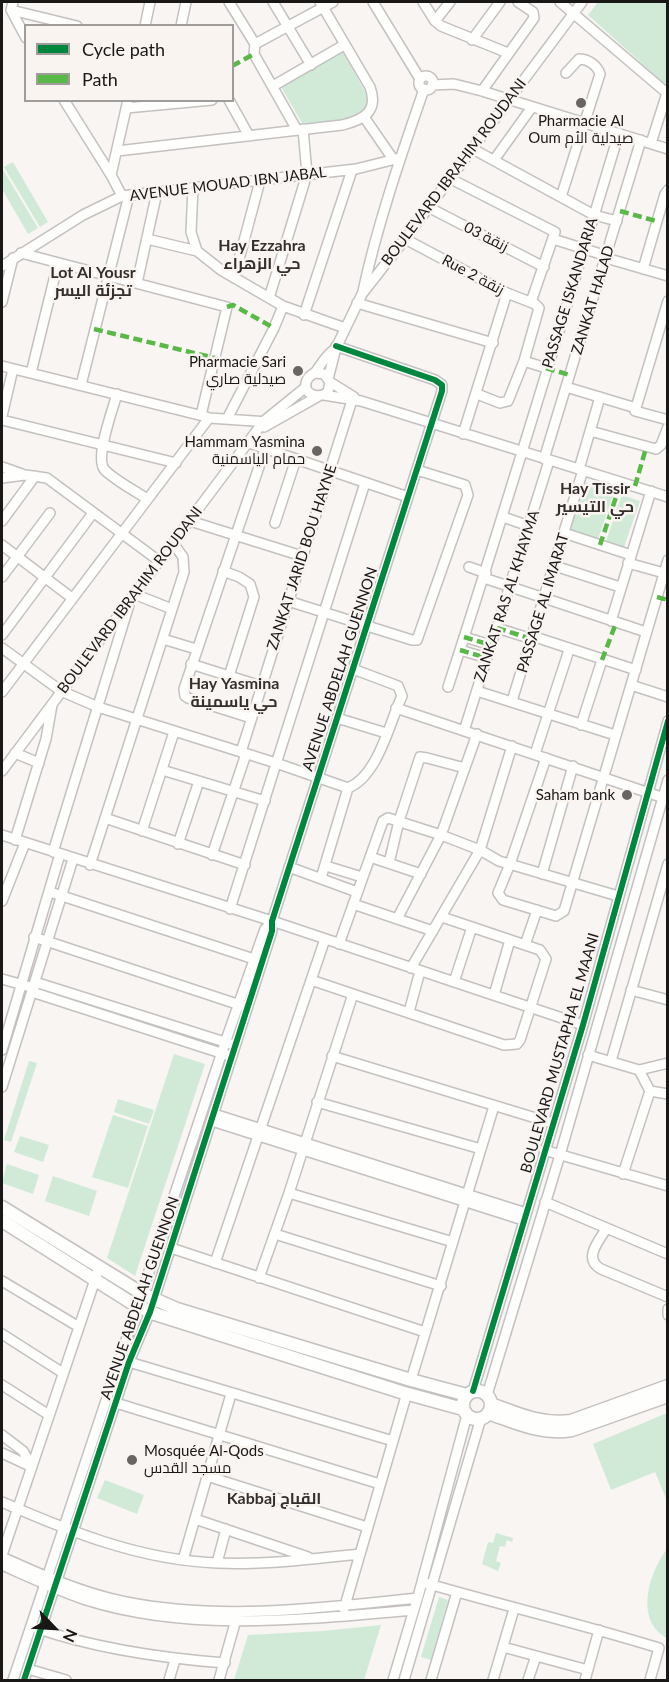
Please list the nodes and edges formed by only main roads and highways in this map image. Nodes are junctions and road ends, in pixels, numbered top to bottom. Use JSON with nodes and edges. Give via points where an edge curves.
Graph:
{"nodes":[{"id":1,"x":2,"y":1207,"type":"edge"},
{"id":2,"x":2,"y":1221,"type":"edge"},
{"id":3,"x":97,"y":1273,"type":"junction"},
{"id":4,"x":146,"y":1303,"type":"junction"},
{"id":5,"x":411,"y":1380,"type":"junction"},
{"id":6,"x":668,"y":1386,"type":"edge"},
{"id":7,"x":407,"y":1393,"type":"junction"},
{"id":8,"x":470,"y":1393,"type":"junction"},
{"id":9,"x":668,"y":1396,"type":"edge"},
{"id":10,"x":487,"y":1408,"type":"junction"},
{"id":11,"x":465,"y":1412,"type":"junction"}],
"edges":[{"from":1,"to":3,"type":"main road"},
{"from":2,"to":3,"type":"main road"},
{"from":3,"to":4,"type":"main road"},
{"from":4,"to":5,"type":"main road"},
{"from":4,"to":7,"type":"main road"},
{"from":5,"to":7,"type":"main road"},
{"from":5,"to":8,"type":"main road"},
{"from":6,"to":10,"type":"main road","via":[[557,1423]]},
{"from":7,"to":11,"type":"main road"},
{"from":8,"to":10,"type":"main road","via":[[480,1391]]},
{"from":8,"to":11,"type":"main road","via":[[463,1403]]},
{"from":9,"to":10,"type":"main road","via":[[558,1432],[539,1430]]},
{"from":10,"to":11,"type":"main road","via":[[474,1418]]}]}
